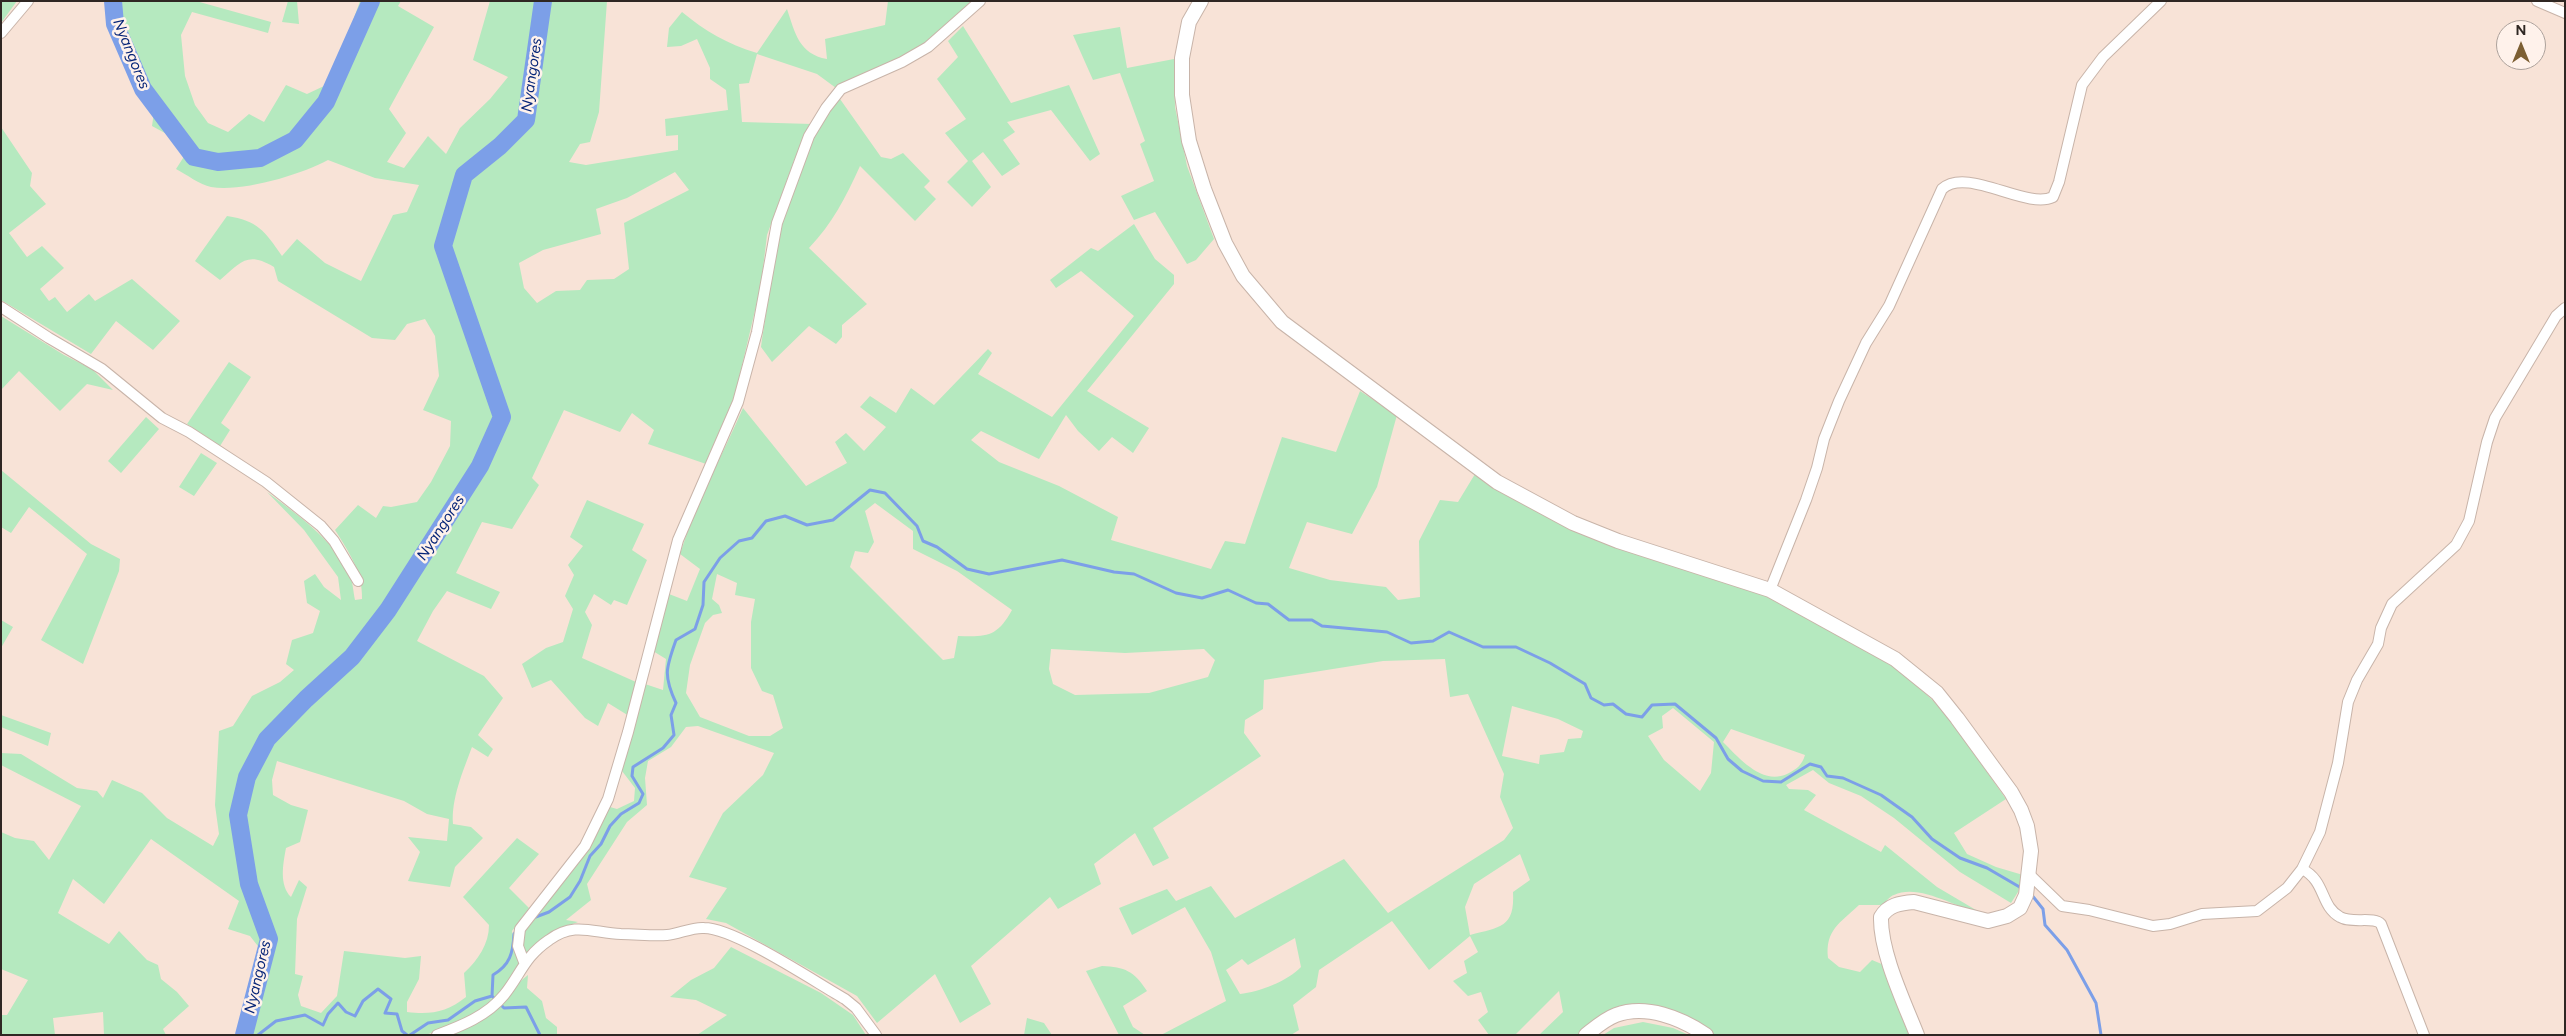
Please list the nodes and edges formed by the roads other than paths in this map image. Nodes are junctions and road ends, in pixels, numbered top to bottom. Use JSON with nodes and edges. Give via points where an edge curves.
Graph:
{"nodes":[{"id":1,"x":28,"y":1,"type":"edge"},
{"id":2,"x":980,"y":1,"type":"edge"},
{"id":3,"x":1201,"y":1,"type":"edge"},
{"id":4,"x":2161,"y":1,"type":"edge"},
{"id":5,"x":2537,"y":1,"type":"edge"},
{"id":6,"x":2565,"y":14,"type":"edge"},
{"id":7,"x":1,"y":32,"type":"edge"},
{"id":8,"x":1,"y":307,"type":"edge"},
{"id":9,"x":2565,"y":308,"type":"edge"},
{"id":10,"x":358,"y":581,"type":"dead end"},
{"id":11,"x":1770,"y":590,"type":"junction"},
{"id":12,"x":2302,"y":869,"type":"junction"},
{"id":13,"x":2028,"y":885,"type":"junction"},
{"id":14,"x":524,"y":962,"type":"junction"},
{"id":15,"x":437,"y":1035,"type":"edge"},
{"id":16,"x":876,"y":1035,"type":"edge"},
{"id":17,"x":1586,"y":1035,"type":"edge"},
{"id":18,"x":1706,"y":1035,"type":"edge"},
{"id":19,"x":1917,"y":1035,"type":"edge"},
{"id":20,"x":2424,"y":1035,"type":"edge"}],
"edges":[{"from":1,"to":7,"type":"street"},
{"from":2,"to":14,"type":"street","via":[[928,47],[841,89],[810,136],[777,223],[757,332],[738,402],[678,540],[608,799],[585,846],[520,929],[518,946]]},
{"from":3,"to":11,"type":"street","via":[[1189,22],[1182,58],[1182,95],[1189,141],[1225,243],[1243,276],[1269,308],[1316,349],[1497,482],[1573,523]]},
{"from":4,"to":11,"type":"street","via":[[2103,57],[2082,85],[2059,182],[2052,197],[2042,200],[1967,182],[1952,183],[1942,189],[1889,306],[1866,343],[1839,401],[1806,500]]},
{"from":5,"to":6,"type":"street"},
{"from":8,"to":10,"type":"street","via":[[102,369],[162,418],[266,482],[321,526]]},
{"from":9,"to":12,"type":"street","via":[[2556,316],[2495,418],[2469,521],[2456,545],[2392,604],[2378,644],[2348,702],[2328,805],[2320,832]]},
{"from":11,"to":13,"type":"street","via":[[1895,659],[1936,693],[1971,736],[2021,810],[2031,851]]},
{"from":12,"to":13,"type":"street","via":[[2286,888],[2257,911],[2202,914],[2153,926],[2062,906]]},
{"from":12,"to":20,"type":"street","via":[[2319,883],[2334,914],[2351,921],[2376,920],[2382,924]]},
{"from":13,"to":19,"type":"street","via":[[2020,908],[1998,920],[1976,920],[1914,902],[1902,903],[1884,912],[1881,917],[1883,939]]},
{"from":14,"to":15,"type":"street","via":[[504,995],[489,1009],[475,1019]]},
{"from":14,"to":16,"type":"street","via":[[549,940],[574,928],[616,934],[667,935],[706,927],[758,949],[845,999]]},
{"from":17,"to":18,"type":"street","via":[[1618,1014],[1648,1012],[1676,1018]]}]}
